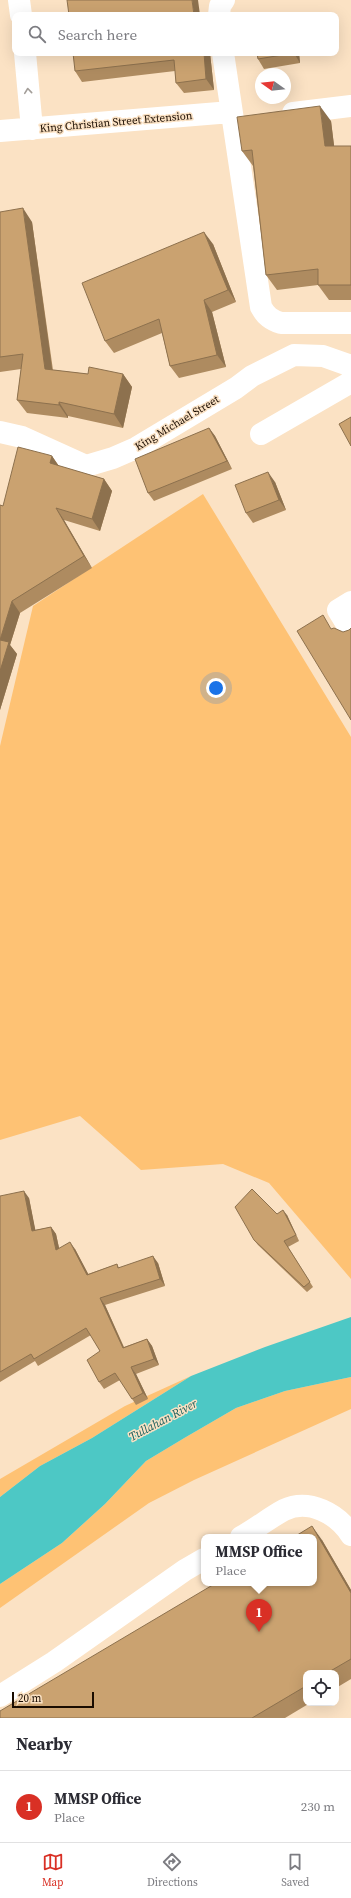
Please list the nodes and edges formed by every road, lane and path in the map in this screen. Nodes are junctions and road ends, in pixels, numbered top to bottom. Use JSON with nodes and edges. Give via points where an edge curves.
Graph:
{"nodes":[{"id":1,"x":19,"y":0,"type":"edge"},
{"id":2,"x":224,"y":0,"type":"edge"},
{"id":3,"x":21,"y":12,"type":"edge"},
{"id":4,"x":219,"y":12,"type":"edge"},
{"id":5,"x":24,"y":56,"type":"edge"},
{"id":6,"x":223,"y":56,"type":"edge"},
{"id":7,"x":351,"y":106,"type":"edge"},
{"id":8,"x":232,"y":116,"type":"junction"},
{"id":9,"x":32,"y":130,"type":"junction"},
{"id":10,"x":0,"y":131,"type":"edge"},
{"id":11,"x":351,"y":324,"type":"edge"},
{"id":12,"x":351,"y":366,"type":"edge"},
{"id":13,"x":351,"y":382,"type":"edge"},
{"id":14,"x":0,"y":432,"type":"edge"},
{"id":15,"x":261,"y":434,"type":"dead end"},
{"id":16,"x":351,"y":602,"type":"edge"},
{"id":17,"x":351,"y":632,"type":"edge"},
{"id":18,"x":246,"y":1534,"type":"edge"},
{"id":19,"x":351,"y":1535,"type":"edge"},
{"id":20,"x":201,"y":1561,"type":"edge"},
{"id":21,"x":0,"y":1696,"type":"edge"}],
"edges":[{"from":1,"to":3,"type":"street"},
{"from":2,"to":4,"type":"street"},
{"from":9,"to":5,"type":"street","one_way":true},
{"from":6,"to":8,"type":"street"},
{"from":7,"to":8,"type":"street","name":"King Christian Street Extension","via":[[264,117]]},
{"from":8,"to":9,"type":"street","name":"King Christian Street Extension"},
{"from":8,"to":11,"type":"street","via":[[261,307],[272,320],[281,323]]},
{"from":9,"to":10,"type":"street","name":"King Christian Street Extension"},
{"from":12,"to":14,"type":"street","name":"King Michael Street","via":[[323,356],[294,354],[252,376],[136,448],[86,466],[22,437]]},
{"from":13,"to":15,"type":"street"},
{"from":16,"to":17,"type":"street","via":[[338,610]]},
{"from":18,"to":19,"type":"street","via":[[285,1510],[302,1506],[317,1508],[333,1515]]},
{"from":20,"to":21,"type":"street"}]}
